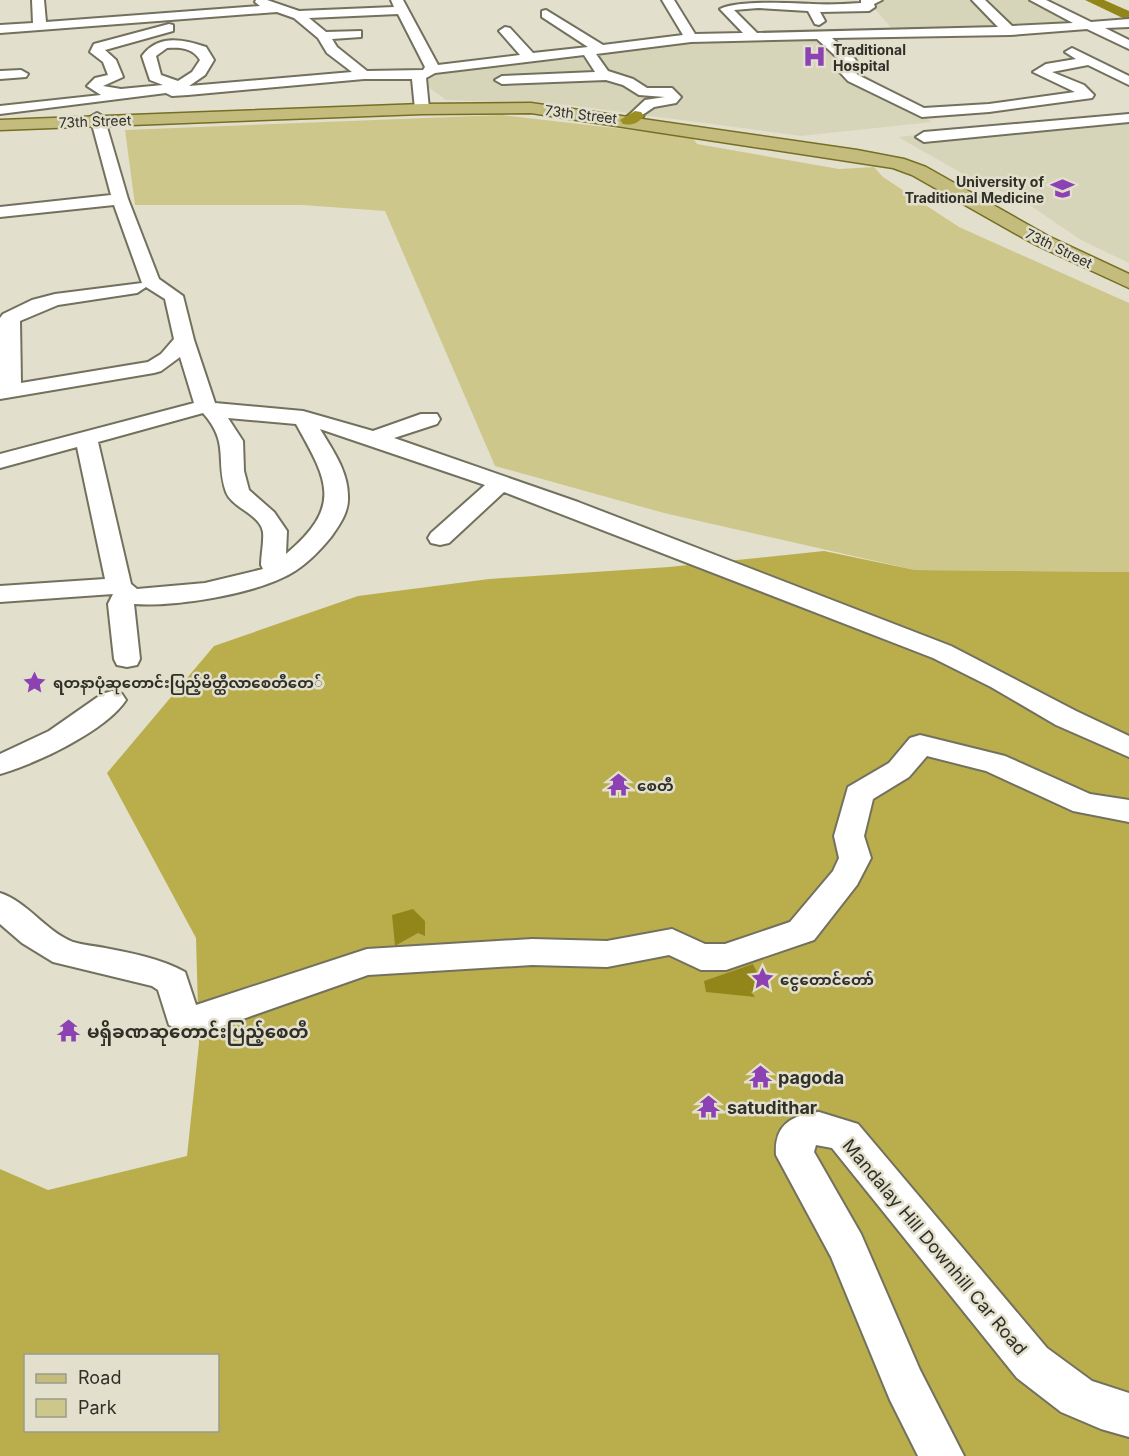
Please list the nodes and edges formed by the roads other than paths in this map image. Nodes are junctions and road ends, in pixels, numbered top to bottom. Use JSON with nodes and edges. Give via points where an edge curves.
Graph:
{"nodes":[{"id":1,"x":256,"y":0,"type":"edge"},
{"id":2,"x":668,"y":0,"type":"edge"},
{"id":3,"x":876,"y":0,"type":"edge"},
{"id":4,"x":978,"y":0,"type":"edge"},
{"id":5,"x":1036,"y":0,"type":"edge"},
{"id":6,"x":400,"y":5,"type":"edge"},
{"id":7,"x":35,"y":8,"type":"edge"},
{"id":8,"x":278,"y":8,"type":"junction"},
{"id":9,"x":814,"y":8,"type":"junction"},
{"id":10,"x":857,"y":8,"type":"junction"},
{"id":11,"x":546,"y":14,"type":"dead end"},
{"id":12,"x":298,"y":15,"type":"junction"},
{"id":13,"x":170,"y":23,"type":"junction"},
{"id":14,"x":1129,"y":23,"type":"edge"},
{"id":15,"x":40,"y":26,"type":"junction"},
{"id":16,"x":1093,"y":28,"type":"junction"},
{"id":17,"x":0,"y":29,"type":"edge"},
{"id":18,"x":505,"y":31,"type":"dead end"},
{"id":19,"x":1014,"y":31,"type":"junction"},
{"id":20,"x":876,"y":33,"type":"junction"},
{"id":21,"x":356,"y":34,"type":"dead end"},
{"id":22,"x":323,"y":36,"type":"junction"},
{"id":23,"x":753,"y":36,"type":"junction"},
{"id":24,"x":825,"y":37,"type":"junction"},
{"id":25,"x":691,"y":38,"type":"junction"},
{"id":26,"x":1044,"y":42,"type":"dead end"},
{"id":27,"x":169,"y":43,"type":"junction"},
{"id":28,"x":1129,"y":45,"type":"edge"},
{"id":29,"x":1062,"y":46,"type":"dead end"},
{"id":30,"x":595,"y":51,"type":"junction"},
{"id":31,"x":531,"y":59,"type":"junction"},
{"id":32,"x":1089,"y":61,"type":"junction"},
{"id":33,"x":433,"y":69,"type":"junction"},
{"id":34,"x":21,"y":74,"type":"dead end"},
{"id":35,"x":154,"y":74,"type":"junction"},
{"id":36,"x":0,"y":75,"type":"edge"},
{"id":37,"x":364,"y":75,"type":"junction"},
{"id":38,"x":606,"y":75,"type":"junction"},
{"id":39,"x":116,"y":77,"type":"junction"},
{"id":40,"x":489,"y":81,"type":"dead end"},
{"id":41,"x":1129,"y":81,"type":"edge"},
{"id":42,"x":443,"y":85,"type":"dead end"},
{"id":43,"x":182,"y":89,"type":"junction"},
{"id":44,"x":420,"y":93,"type":"junction"},
{"id":45,"x":188,"y":113,"type":"junction"},
{"id":46,"x":6,"y":117,"type":"edge"},
{"id":47,"x":632,"y":118,"type":"junction"},
{"id":48,"x":1129,"y":118,"type":"edge"},
{"id":49,"x":97,"y":119,"type":"junction"},
{"id":50,"x":924,"y":136,"type":"dead end"},
{"id":51,"x":120,"y":199,"type":"junction"},
{"id":52,"x":0,"y":212,"type":"edge"},
{"id":53,"x":1129,"y":272,"type":"edge"},
{"id":54,"x":1129,"y":282,"type":"edge"},
{"id":55,"x":137,"y":287,"type":"dead end"},
{"id":56,"x":184,"y":340,"type":"junction"},
{"id":57,"x":6,"y":392,"type":"edge"},
{"id":58,"x":210,"y":408,"type":"junction"},
{"id":59,"x":303,"y":417,"type":"junction"},
{"id":60,"x":429,"y":419,"type":"dead end"},
{"id":61,"x":86,"y":438,"type":"junction"},
{"id":62,"x":374,"y":438,"type":"junction"},
{"id":63,"x":0,"y":461,"type":"edge"},
{"id":64,"x":501,"y":483,"type":"junction"},
{"id":65,"x":440,"y":538,"type":"dead end"},
{"id":66,"x":277,"y":571,"type":"junction"},
{"id":67,"x":123,"y":590,"type":"junction"},
{"id":68,"x":0,"y":594,"type":"edge"},
{"id":69,"x":127,"y":659,"type":"dead end"},
{"id":70,"x":112,"y":700,"type":"dead end"},
{"id":71,"x":1129,"y":747,"type":"edge"},
{"id":72,"x":0,"y":764,"type":"edge"},
{"id":73,"x":1129,"y":811,"type":"edge"},
{"id":74,"x":0,"y":905,"type":"edge"},
{"id":75,"x":1129,"y":1415,"type":"edge"},
{"id":76,"x":942,"y":1456,"type":"edge"}],
"edges":[{"from":1,"to":8,"type":"street"},
{"from":2,"to":25,"type":"street"},
{"from":3,"to":10,"type":"street","via":[[866,1],[870,7]]},
{"from":4,"to":19,"type":"street"},
{"from":5,"to":16,"type":"street"},
{"from":6,"to":12,"type":"street"},
{"from":6,"to":33,"type":"street","via":[[403,25]]},
{"from":7,"to":15,"type":"street"},
{"from":8,"to":12,"type":"street"},
{"from":8,"to":13,"type":"street"},
{"from":9,"to":10,"type":"street"},
{"from":9,"to":23,"type":"street","via":[[760,4],[726,9]]},
{"from":9,"to":24,"type":"street"},
{"from":10,"to":20,"type":"street"},
{"from":11,"to":30,"type":"street"},
{"from":12,"to":22,"type":"street"},
{"from":13,"to":15,"type":"street"},
{"from":13,"to":27,"type":"street","via":[[173,36]]},
{"from":13,"to":39,"type":"street","via":[[99,47],[97,52],[109,60]]},
{"from":14,"to":16,"type":"street"},
{"from":15,"to":17,"type":"street"},
{"from":16,"to":19,"type":"street"},
{"from":16,"to":28,"type":"street"},
{"from":18,"to":31,"type":"street"},
{"from":19,"to":20,"type":"street"},
{"from":19,"to":26,"type":"street"},
{"from":20,"to":24,"type":"street"},
{"from":21,"to":22,"type":"street"},
{"from":22,"to":37,"type":"street","via":[[332,50]]},
{"from":23,"to":24,"type":"street"},
{"from":23,"to":25,"type":"street"},
{"from":24,"to":32,"type":"street","via":[[850,62],[843,68],[853,78],[922,113],[1087,95],[1040,72]]},
{"from":25,"to":30,"type":"street"},
{"from":27,"to":35,"type":"street","via":[[150,52]]},
{"from":27,"to":43,"type":"street","via":[[201,50],[207,60]]},
{"from":29,"to":32,"type":"street"},
{"from":30,"to":31,"type":"street"},
{"from":30,"to":38,"type":"street"},
{"from":31,"to":33,"type":"street"},
{"from":32,"to":41,"type":"street"},
{"from":33,"to":44,"type":"street"},
{"from":34,"to":36,"type":"street"},
{"from":35,"to":39,"type":"street"},
{"from":35,"to":43,"type":"street"},
{"from":37,"to":43,"type":"street"},
{"from":37,"to":44,"type":"street"},
{"from":38,"to":40,"type":"street"},
{"from":38,"to":47,"type":"street","via":[[644,92],[667,91],[674,97],[650,103]]},
{"from":39,"to":43,"type":"street","via":[[100,81],[95,89],[114,94]]},
{"from":42,"to":44,"type":"street"},
{"from":43,"to":45,"type":"street"},
{"from":43,"to":46,"type":"street"},
{"from":44,"to":45,"type":"main road","name":"73th Street"},
{"from":44,"to":47,"type":"main road","name":"73th Street"},
{"from":44,"to":49,"type":"main road","name":"73th Street"},
{"from":45,"to":49,"type":"main road","name":"73th Street"},
{"from":46,"to":49,"type":"main road","name":"73th Street"},
{"from":47,"to":53,"type":"main road","name":"73th Street","via":[[913,160]]},
{"from":47,"to":54,"type":"main road","name":"73th Street","via":[[898,163]]},
{"from":48,"to":50,"type":"street"},
{"from":49,"to":51,"type":"street"},
{"from":51,"to":52,"type":"street"},
{"from":51,"to":56,"type":"street","via":[[151,282],[174,296]]},
{"from":55,"to":57,"type":"street","via":[[50,301],[10,318]]},
{"from":56,"to":57,"type":"street","via":[[154,367]]},
{"from":56,"to":58,"type":"street"},
{"from":58,"to":59,"type":"street"},
{"from":58,"to":61,"type":"street"},
{"from":58,"to":66,"type":"street","via":[[232,441],[232,471],[238,493],[275,531],[273,565]]},
{"from":59,"to":62,"type":"street"},
{"from":59,"to":66,"type":"street","via":[[333,475],[336,506],[326,526],[295,559]]},
{"from":60,"to":62,"type":"street"},
{"from":61,"to":63,"type":"street"},
{"from":61,"to":67,"type":"street"},
{"from":62,"to":64,"type":"street"},
{"from":64,"to":65,"type":"street"},
{"from":64,"to":71,"type":"street","via":[[907,637]]},
{"from":66,"to":67,"type":"street","via":[[248,581],[168,595],[137,597]]},
{"from":67,"to":68,"type":"street"},
{"from":67,"to":69,"type":"street"},
{"from":70,"to":72,"type":"street","via":[[52,741]]},
{"from":73,"to":74,"type":"street","via":[[1084,804],[995,763],[920,745],[899,770],[859,794],[849,837],[855,858],[838,888],[802,931],[793,935],[726,957],[701,957],[672,942],[608,954],[532,952],[367,962],[202,1019],[189,1020],[181,1015],[173,982],[163,976],[65,953],[34,934]]},
{"from":75,"to":76,"type":"street","name":"Mandalay Hill Downhill Car Road","via":[[1061,1389],[1032,1364],[845,1136],[827,1127],[808,1128],[794,1139],[795,1155],[847,1247],[905,1385]]}]}
